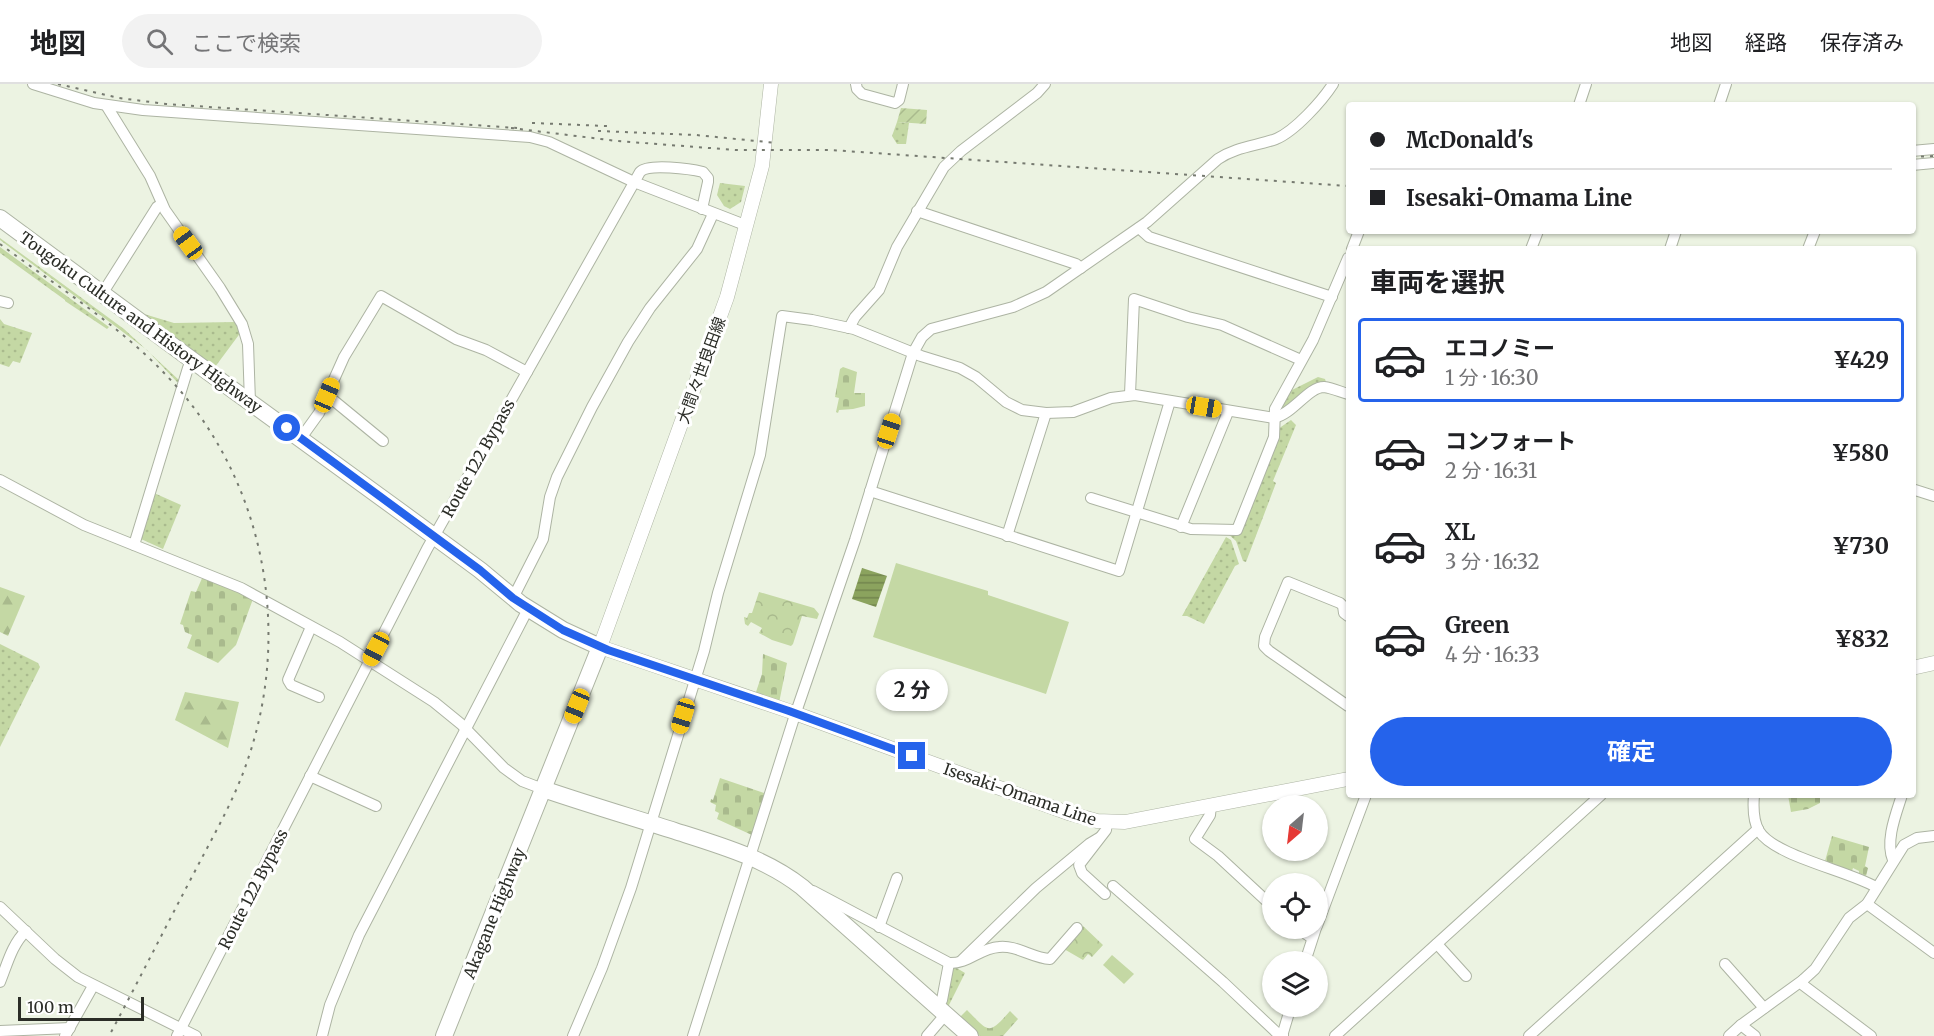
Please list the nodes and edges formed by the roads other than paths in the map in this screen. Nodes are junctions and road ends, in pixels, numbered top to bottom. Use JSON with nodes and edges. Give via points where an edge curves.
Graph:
{"nodes":[{"id":1,"x":33,"y":84,"type":"edge"},
{"id":2,"x":771,"y":84,"type":"edge"},
{"id":3,"x":856,"y":84,"type":"edge"},
{"id":4,"x":903,"y":84,"type":"edge"},
{"id":5,"x":1045,"y":84,"type":"edge"},
{"id":6,"x":1333,"y":84,"type":"edge"},
{"id":7,"x":1586,"y":84,"type":"edge"},
{"id":8,"x":1726,"y":84,"type":"edge"},
{"id":9,"x":1580,"y":102,"type":"edge"},
{"id":10,"x":1720,"y":102,"type":"edge"},
{"id":11,"x":106,"y":105,"type":"junction"},
{"id":12,"x":1934,"y":149,"type":"edge"},
{"id":13,"x":1916,"y":151,"type":"edge"},
{"id":14,"x":1934,"y":163,"type":"edge"},
{"id":15,"x":1916,"y":165,"type":"edge"},
{"id":16,"x":634,"y":182,"type":"junction"},
{"id":17,"x":162,"y":204,"type":"junction"},
{"id":18,"x":702,"y":209,"type":"junction"},
{"id":19,"x":917,"y":211,"type":"junction"},
{"id":20,"x":713,"y":214,"type":"junction"},
{"id":21,"x":0,"y":218,"type":"edge"},
{"id":22,"x":745,"y":225,"type":"junction"},
{"id":23,"x":1139,"y":228,"type":"junction"},
{"id":24,"x":1346,"y":263,"type":"edge"},
{"id":25,"x":1081,"y":268,"type":"junction"},
{"id":26,"x":102,"y":294,"type":"junction"},
{"id":27,"x":1332,"y":297,"type":"junction"},
{"id":28,"x":849,"y":328,"type":"junction"},
{"id":29,"x":913,"y":353,"type":"junction"},
{"id":30,"x":192,"y":360,"type":"junction"},
{"id":31,"x":1301,"y":360,"type":"junction"},
{"id":32,"x":527,"y":372,"type":"junction"},
{"id":33,"x":1346,"y":393,"type":"edge"},
{"id":34,"x":1130,"y":394,"type":"junction"},
{"id":35,"x":327,"y":395,"type":"junction"},
{"id":36,"x":1170,"y":401,"type":"junction"},
{"id":37,"x":250,"y":402,"type":"junction"},
{"id":38,"x":1228,"y":411,"type":"junction"},
{"id":39,"x":1046,"y":413,"type":"junction"},
{"id":40,"x":1274,"y":418,"type":"junction"},
{"id":41,"x":302,"y":438,"type":"junction"},
{"id":42,"x":382,"y":441,"type":"dead end"},
{"id":43,"x":0,"y":480,"type":"edge"},
{"id":44,"x":1916,"y":490,"type":"edge"},
{"id":45,"x":870,"y":491,"type":"junction"},
{"id":46,"x":1934,"y":496,"type":"edge"},
{"id":47,"x":1091,"y":498,"type":"dead end"},
{"id":48,"x":1137,"y":513,"type":"junction"},
{"id":49,"x":1181,"y":527,"type":"junction"},
{"id":50,"x":434,"y":536,"type":"junction"},
{"id":51,"x":1007,"y":536,"type":"junction"},
{"id":52,"x":134,"y":545,"type":"junction"},
{"id":53,"x":513,"y":598,"type":"junction"},
{"id":54,"x":528,"y":609,"type":"junction"},
{"id":55,"x":1346,"y":614,"type":"edge"},
{"id":56,"x":308,"y":626,"type":"junction"},
{"id":57,"x":600,"y":647,"type":"junction"},
{"id":58,"x":370,"y":660,"type":"junction"},
{"id":59,"x":1934,"y":663,"type":"edge"},
{"id":60,"x":1916,"y":667,"type":"edge"},
{"id":61,"x":695,"y":680,"type":"junction"},
{"id":62,"x":319,"y":697,"type":"dead end"},
{"id":63,"x":1346,"y":705,"type":"edge"},
{"id":64,"x":796,"y":714,"type":"junction"},
{"id":65,"x":466,"y":730,"type":"junction"},
{"id":66,"x":310,"y":776,"type":"junction"},
{"id":67,"x":1346,"y":779,"type":"edge"},
{"id":68,"x":543,"y":789,"type":"junction"},
{"id":69,"x":1365,"y":798,"type":"edge"},
{"id":70,"x":1598,"y":798,"type":"edge"},
{"id":71,"x":1754,"y":798,"type":"edge"},
{"id":72,"x":1901,"y":798,"type":"edge"},
{"id":73,"x":376,"y":806,"type":"dead end"},
{"id":74,"x":1211,"y":806,"type":"junction"},
{"id":75,"x":1107,"y":823,"type":"junction"},
{"id":76,"x":652,"y":824,"type":"junction"},
{"id":77,"x":1758,"y":829,"type":"junction"},
{"id":78,"x":1934,"y":836,"type":"edge"},
{"id":79,"x":1099,"y":838,"type":"junction"},
{"id":80,"x":750,"y":857,"type":"junction"},
{"id":81,"x":1893,"y":860,"type":"junction"},
{"id":82,"x":897,"y":878,"type":"dead end"},
{"id":83,"x":1876,"y":887,"type":"junction"},
{"id":84,"x":804,"y":890,"type":"junction"},
{"id":85,"x":1328,"y":896,"type":"edge"},
{"id":86,"x":1262,"y":897,"type":"edge"},
{"id":87,"x":1867,"y":904,"type":"junction"},
{"id":88,"x":0,"y":907,"type":"edge"},
{"id":89,"x":879,"y":927,"type":"junction"},
{"id":90,"x":1077,"y":928,"type":"dead end"},
{"id":91,"x":26,"y":931,"type":"junction"},
{"id":92,"x":1437,"y":944,"type":"junction"},
{"id":93,"x":1934,"y":953,"type":"edge"},
{"id":94,"x":955,"y":963,"type":"junction"},
{"id":95,"x":1725,"y":964,"type":"dead end"},
{"id":96,"x":1466,"y":976,"type":"dead end"},
{"id":97,"x":1803,"y":980,"type":"junction"},
{"id":98,"x":0,"y":982,"type":"edge"},
{"id":99,"x":93,"y":986,"type":"junction"},
{"id":100,"x":1764,"y":1008,"type":"junction"},
{"id":101,"x":941,"y":1012,"type":"junction"},
{"id":102,"x":1288,"y":1017,"type":"edge"},
{"id":103,"x":1741,"y":1025,"type":"junction"},
{"id":104,"x":0,"y":1030,"type":"edge"},
{"id":105,"x":68,"y":1032,"type":"edge"},
{"id":106,"x":179,"y":1033,"type":"edge"},
{"id":107,"x":1282,"y":1035,"type":"edge"},
{"id":108,"x":196,"y":1036,"type":"edge"},
{"id":109,"x":322,"y":1036,"type":"edge"},
{"id":110,"x":444,"y":1036,"type":"edge"},
{"id":111,"x":573,"y":1036,"type":"edge"},
{"id":112,"x":693,"y":1036,"type":"edge"},
{"id":113,"x":927,"y":1036,"type":"edge"},
{"id":114,"x":970,"y":1036,"type":"edge"},
{"id":115,"x":1335,"y":1036,"type":"edge"},
{"id":116,"x":1529,"y":1036,"type":"edge"},
{"id":117,"x":1730,"y":1036,"type":"edge"},
{"id":118,"x":1755,"y":1036,"type":"edge"},
{"id":119,"x":1871,"y":1036,"type":"edge"}],
"edges":[{"from":1,"to":11,"type":"street"},
{"from":2,"to":22,"type":"main road","name":"大間々世良田線","via":[[762,166]]},
{"from":3,"to":4,"type":"street","via":[[862,94],[895,103]]},
{"from":5,"to":19,"type":"street","via":[[953,158]]},
{"from":6,"to":23,"type":"street","via":[[1284,135],[1218,159]]},
{"from":7,"to":9,"type":"street"},
{"from":8,"to":10,"type":"street"},
{"from":11,"to":16,"type":"street","via":[[178,114],[522,136],[549,142]]},
{"from":11,"to":17,"type":"street","via":[[150,176]]},
{"from":12,"to":13,"type":"street"},
{"from":14,"to":15,"type":"street"},
{"from":16,"to":18,"type":"street"},
{"from":16,"to":18,"type":"street","via":[[647,167],[703,172],[708,182]]},
{"from":16,"to":32,"type":"street","name":"Route 122 Bypass"},
{"from":17,"to":26,"type":"street"},
{"from":17,"to":37,"type":"street","via":[[245,330]]},
{"from":18,"to":20,"type":"street"},
{"from":19,"to":25,"type":"street"},
{"from":19,"to":28,"type":"street","via":[[879,290]]},
{"from":20,"to":22,"type":"street"},
{"from":20,"to":53,"type":"street","via":[[697,249],[650,308],[591,407],[556,477],[543,539]]},
{"from":21,"to":26,"type":"highway","name":"Tougoku Culture and History Highway"},
{"from":22,"to":57,"type":"main road","name":"大間々世良田線","via":[[732,282],[713,338]]},
{"from":23,"to":25,"type":"street"},
{"from":23,"to":27,"type":"street","via":[[1149,237]]},
{"from":24,"to":27,"type":"street"},
{"from":25,"to":29,"type":"street","via":[[1046,292],[1013,307],[931,329]]},
{"from":26,"to":30,"type":"highway","name":"Tougoku Culture and History Highway"},
{"from":27,"to":31,"type":"street"},
{"from":28,"to":29,"type":"street"},
{"from":28,"to":61,"type":"street","via":[[782,316],[760,455]]},
{"from":29,"to":39,"type":"street","via":[[970,373],[1016,408]]},
{"from":29,"to":45,"type":"street"},
{"from":30,"to":37,"type":"highway","name":"Tougoku Culture and History Highway"},
{"from":30,"to":52,"type":"street"},
{"from":31,"to":34,"type":"street","via":[[1221,324],[1134,299]]},
{"from":31,"to":40,"type":"street"},
{"from":32,"to":35,"type":"street","via":[[456,339],[381,296],[347,351]]},
{"from":32,"to":50,"type":"street","name":"Route 122 Bypass"},
{"from":33,"to":40,"type":"street","via":[[1318,388],[1287,413]]},
{"from":34,"to":36,"type":"street"},
{"from":34,"to":39,"type":"street","via":[[1078,411]]},
{"from":35,"to":41,"type":"street"},
{"from":35,"to":42,"type":"street"},
{"from":36,"to":38,"type":"street"},
{"from":36,"to":48,"type":"street"},
{"from":37,"to":41,"type":"highway","name":"Tougoku Culture and History Highway"},
{"from":38,"to":40,"type":"street"},
{"from":38,"to":49,"type":"street"},
{"from":39,"to":51,"type":"street"},
{"from":40,"to":49,"type":"street","via":[[1274,437],[1239,529]]},
{"from":41,"to":50,"type":"highway","name":"Tougoku Culture and History Highway"},
{"from":43,"to":52,"type":"street","via":[[69,517]]},
{"from":44,"to":46,"type":"street"},
{"from":45,"to":51,"type":"street"},
{"from":45,"to":64,"type":"street"},
{"from":47,"to":48,"type":"street"},
{"from":48,"to":49,"type":"street"},
{"from":48,"to":51,"type":"street","via":[[1119,571]]},
{"from":50,"to":53,"type":"highway","name":"Tougoku Culture and History Highway"},
{"from":50,"to":58,"type":"street","name":"Route 122 Bypass"},
{"from":52,"to":56,"type":"street","via":[[241,588]]},
{"from":53,"to":54,"type":"highway","name":"Tougoku Culture and History Highway"},
{"from":54,"to":57,"type":"highway","name":"Tougoku Culture and History Highway"},
{"from":54,"to":65,"type":"street"},
{"from":55,"to":63,"type":"street","via":[[1340,603],[1288,582],[1264,646]]},
{"from":56,"to":58,"type":"street"},
{"from":56,"to":62,"type":"street","via":[[288,680]]},
{"from":57,"to":61,"type":"main road","name":"Isesaki-Omama Line"},
{"from":57,"to":68,"type":"highway"},
{"from":58,"to":65,"type":"street","via":[[434,702]]},
{"from":58,"to":66,"type":"street","name":"Route 122 Bypass"},
{"from":59,"to":60,"type":"main road"},
{"from":61,"to":64,"type":"main road","name":"Isesaki-Omama Line"},
{"from":61,"to":76,"type":"street"},
{"from":64,"to":75,"type":"main road","name":"Isesaki-Omama Line","via":[[1068,813]]},
{"from":64,"to":80,"type":"street"},
{"from":65,"to":68,"type":"street","via":[[504,768]]},
{"from":65,"to":109,"type":"street","via":[[359,935],[330,1005]]},
{"from":66,"to":73,"type":"street"},
{"from":66,"to":106,"type":"street","name":"Route 122 Bypass"},
{"from":67,"to":74,"type":"main road","name":"Isesaki-Omama Line"},
{"from":68,"to":76,"type":"highway"},
{"from":68,"to":110,"type":"highway","name":"Akagane Highway"},
{"from":69,"to":85,"type":"street"},
{"from":70,"to":92,"type":"street"},
{"from":71,"to":77,"type":"street"},
{"from":72,"to":81,"type":"street","via":[[1893,827]]},
{"from":74,"to":75,"type":"main road","name":"Isesaki-Omama Line"},
{"from":74,"to":86,"type":"street","via":[[1210,815],[1195,839]]},
{"from":75,"to":79,"type":"street"},
{"from":76,"to":80,"type":"highway"},
{"from":76,"to":111,"type":"street","via":[[620,922]]},
{"from":77,"to":83,"type":"street","via":[[1780,848]]},
{"from":77,"to":116,"type":"street"},
{"from":78,"to":81,"type":"street","via":[[1908,842]]},
{"from":79,"to":94,"type":"street","via":[[1036,888]]},
{"from":79,"to":107,"type":"street","via":[[1080,863],[1082,873],[1109,890]]},
{"from":80,"to":84,"type":"highway"},
{"from":80,"to":112,"type":"street"},
{"from":81,"to":83,"type":"street"},
{"from":82,"to":89,"type":"street"},
{"from":83,"to":87,"type":"street"},
{"from":84,"to":89,"type":"street","via":[[817,892]]},
{"from":84,"to":101,"type":"highway"},
{"from":87,"to":93,"type":"street"},
{"from":87,"to":97,"type":"street","via":[[1849,918],[1819,964]]},
{"from":88,"to":91,"type":"street"},
{"from":89,"to":94,"type":"street"},
{"from":90,"to":94,"type":"street","via":[[1050,959],[1002,946]]},
{"from":91,"to":98,"type":"street","via":[[19,938]]},
{"from":91,"to":99,"type":"street","via":[[62,966]]},
{"from":92,"to":96,"type":"street"},
{"from":92,"to":115,"type":"street"},
{"from":94,"to":101,"type":"street"},
{"from":95,"to":100,"type":"street"},
{"from":97,"to":100,"type":"street"},
{"from":97,"to":119,"type":"street","via":[[1803,985]]},
{"from":99,"to":105,"type":"street"},
{"from":99,"to":106,"type":"street"},
{"from":100,"to":103,"type":"street"},
{"from":101,"to":113,"type":"street"},
{"from":101,"to":114,"type":"highway"},
{"from":102,"to":107,"type":"street"},
{"from":103,"to":117,"type":"street"},
{"from":103,"to":118,"type":"street"},
{"from":104,"to":105,"type":"street"},
{"from":106,"to":108,"type":"street"}]}
